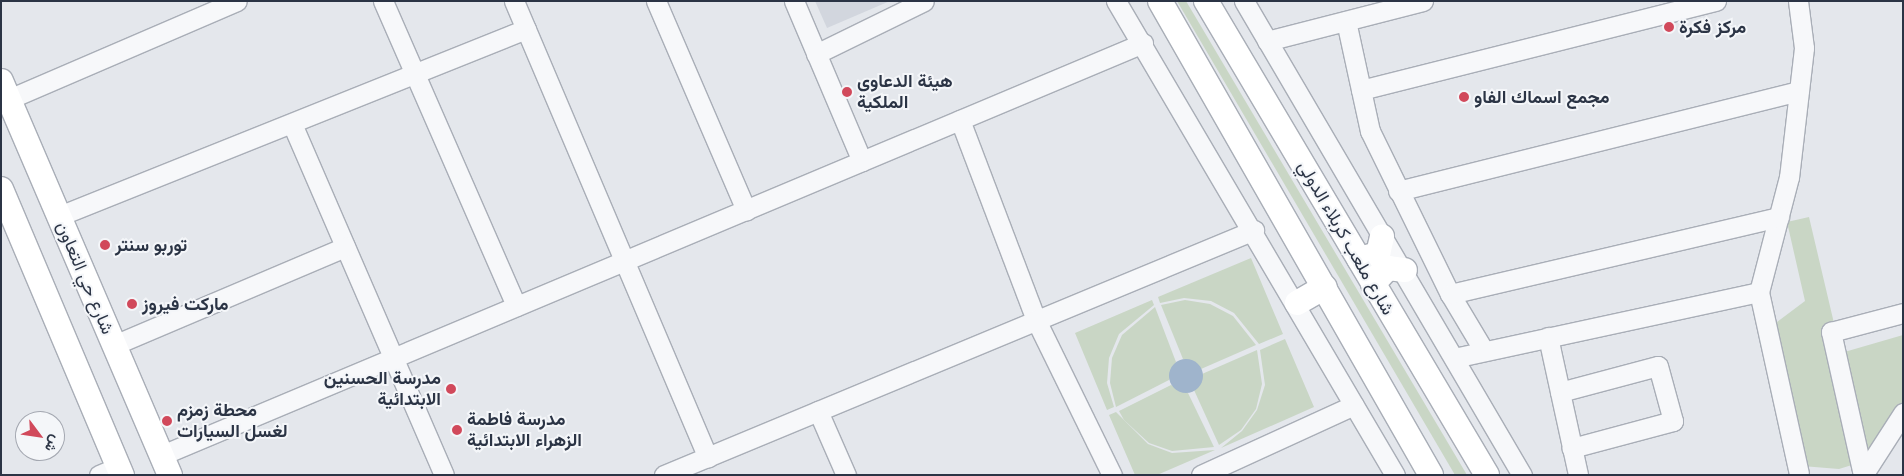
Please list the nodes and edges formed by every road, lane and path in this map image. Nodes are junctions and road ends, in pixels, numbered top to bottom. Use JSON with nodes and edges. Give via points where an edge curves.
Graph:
{"nodes":[{"id":1,"x":237,"y":1,"type":"edge"},
{"id":2,"x":383,"y":1,"type":"edge"},
{"id":3,"x":514,"y":1,"type":"edge"},
{"id":4,"x":656,"y":1,"type":"edge"},
{"id":5,"x":794,"y":1,"type":"edge"},
{"id":6,"x":924,"y":1,"type":"edge"},
{"id":7,"x":1116,"y":1,"type":"edge"},
{"id":8,"x":1160,"y":1,"type":"edge"},
{"id":9,"x":1206,"y":1,"type":"edge"},
{"id":10,"x":1244,"y":1,"type":"edge"},
{"id":11,"x":1423,"y":1,"type":"edge"},
{"id":12,"x":1716,"y":1,"type":"edge"},
{"id":13,"x":1798,"y":1,"type":"edge"},
{"id":14,"x":201,"y":8,"type":"edge"},
{"id":15,"x":1346,"y":20,"type":"junction"},
{"id":16,"x":526,"y":29,"type":"junction"},
{"id":17,"x":1267,"y":40,"type":"junction"},
{"id":18,"x":1142,"y":43,"type":"junction"},
{"id":19,"x":816,"y":54,"type":"junction"},
{"id":20,"x":415,"y":75,"type":"junction"},
{"id":21,"x":5,"y":90,"type":"edge"},
{"id":22,"x":1361,"y":90,"type":"junction"},
{"id":23,"x":1799,"y":91,"type":"junction"},
{"id":24,"x":960,"y":120,"type":"junction"},
{"id":25,"x":293,"y":126,"type":"junction"},
{"id":26,"x":862,"y":161,"type":"junction"},
{"id":27,"x":1,"y":189,"type":"edge"},
{"id":28,"x":1398,"y":191,"type":"junction"},
{"id":29,"x":746,"y":210,"type":"junction"},
{"id":30,"x":59,"y":216,"type":"junction"},
{"id":31,"x":1779,"y":217,"type":"junction"},
{"id":32,"x":1254,"y":230,"type":"junction"},
{"id":33,"x":1382,"y":236,"type":"junction"},
{"id":34,"x":345,"y":247,"type":"junction"},
{"id":35,"x":1359,"y":259,"type":"junction"},
{"id":36,"x":625,"y":260,"type":"junction"},
{"id":37,"x":1404,"y":270,"type":"junction"},
{"id":38,"x":1374,"y":284,"type":"junction"},
{"id":39,"x":1325,"y":287,"type":"junction"},
{"id":40,"x":1759,"y":292,"type":"junction"},
{"id":41,"x":1450,"y":294,"type":"junction"},
{"id":42,"x":1297,"y":303,"type":"junction"},
{"id":43,"x":516,"y":306,"type":"junction"},
{"id":44,"x":1903,"y":313,"type":"edge"},
{"id":45,"x":1036,"y":320,"type":"junction"},
{"id":46,"x":1548,"y":337,"type":"junction"},
{"id":47,"x":114,"y":346,"type":"junction"},
{"id":48,"x":1484,"y":351,"type":"junction"},
{"id":49,"x":393,"y":358,"type":"junction"},
{"id":50,"x":1454,"y":358,"type":"junction"},
{"id":51,"x":1560,"y":392,"type":"junction"},
{"id":52,"x":1354,"y":406,"type":"junction"},
{"id":53,"x":818,"y":411,"type":"junction"},
{"id":54,"x":1903,"y":413,"type":"edge"},
{"id":55,"x":1572,"y":448,"type":"junction"},
{"id":56,"x":708,"y":456,"type":"junction"},
{"id":57,"x":166,"y":465,"type":"edge"},
{"id":58,"x":113,"y":472,"type":"edge"},
{"id":59,"x":1487,"y":474,"type":"edge"},
{"id":60,"x":444,"y":475,"type":"edge"},
{"id":61,"x":664,"y":475,"type":"edge"},
{"id":62,"x":846,"y":475,"type":"edge"},
{"id":63,"x":1112,"y":475,"type":"edge"},
{"id":64,"x":1201,"y":475,"type":"edge"},
{"id":65,"x":1395,"y":475,"type":"edge"},
{"id":66,"x":1432,"y":475,"type":"edge"},
{"id":67,"x":1522,"y":475,"type":"edge"},
{"id":68,"x":1578,"y":475,"type":"edge"},
{"id":69,"x":1796,"y":475,"type":"edge"},
{"id":70,"x":1863,"y":475,"type":"edge"}],
"edges":[{"from":1,"to":14,"type":"street"},
{"from":2,"to":20,"type":"street"},
{"from":3,"to":16,"type":"street"},
{"from":4,"to":29,"type":"street"},
{"from":5,"to":19,"type":"street"},
{"from":6,"to":19,"type":"street"},
{"from":7,"to":18,"type":"street"},
{"from":8,"to":39,"type":"main road"},
{"from":9,"to":35,"type":"main road","name":"شارع ملعب كربلاء الدولي"},
{"from":10,"to":17,"type":"street"},
{"from":11,"to":15,"type":"street"},
{"from":12,"to":22,"type":"street"},
{"from":13,"to":23,"type":"street","via":[[1804,48]]},
{"from":14,"to":21,"type":"street"},
{"from":15,"to":17,"type":"street"},
{"from":15,"to":22,"type":"street"},
{"from":16,"to":20,"type":"street"},
{"from":16,"to":36,"type":"street"},
{"from":17,"to":33,"type":"street"},
{"from":18,"to":24,"type":"street"},
{"from":18,"to":32,"type":"street"},
{"from":19,"to":26,"type":"street"},
{"from":20,"to":25,"type":"street"},
{"from":20,"to":43,"type":"street"},
{"from":21,"to":30,"type":"main road","name":"شارع حي التعاون"},
{"from":22,"to":28,"type":"street","via":[[1370,131]]},
{"from":23,"to":28,"type":"street"},
{"from":23,"to":31,"type":"street","via":[[1789,177]]},
{"from":24,"to":26,"type":"street"},
{"from":24,"to":45,"type":"street"},
{"from":25,"to":30,"type":"street"},
{"from":25,"to":34,"type":"street"},
{"from":26,"to":29,"type":"street"},
{"from":27,"to":58,"type":"main road"},
{"from":28,"to":41,"type":"street"},
{"from":29,"to":36,"type":"street"},
{"from":30,"to":47,"type":"main road","name":"شارع حي التعاون"},
{"from":31,"to":40,"type":"street"},
{"from":31,"to":41,"type":"street"},
{"from":32,"to":42,"type":"street"},
{"from":32,"to":45,"type":"street"},
{"from":33,"to":35,"type":"main road","via":[[1378,254]]},
{"from":33,"to":37,"type":"street"},
{"from":34,"to":47,"type":"street"},
{"from":34,"to":49,"type":"street"},
{"from":35,"to":38,"type":"main road","name":"شارع ملعب كربلاء الدولي"},
{"from":36,"to":43,"type":"street"},
{"from":36,"to":56,"type":"street"},
{"from":37,"to":38,"type":"main road","via":[[1383,270]]},
{"from":37,"to":50,"type":"street"},
{"from":38,"to":59,"type":"main road","name":"شارع ملعب كربلاء الدولي"},
{"from":39,"to":42,"type":"main road"},
{"from":39,"to":66,"type":"main road"},
{"from":40,"to":46,"type":"street"},
{"from":40,"to":69,"type":"street"},
{"from":41,"to":48,"type":"street"},
{"from":42,"to":52,"type":"street"},
{"from":43,"to":49,"type":"street"},
{"from":44,"to":70,"type":"street","via":[[1831,332]]},
{"from":45,"to":53,"type":"street"},
{"from":45,"to":63,"type":"street"},
{"from":46,"to":48,"type":"street"},
{"from":46,"to":51,"type":"street"},
{"from":47,"to":57,"type":"main road","name":"شارع حي التعاون"},
{"from":48,"to":50,"type":"street"},
{"from":49,"to":57,"type":"street"},
{"from":49,"to":60,"type":"street"},
{"from":50,"to":67,"type":"street"},
{"from":51,"to":55,"type":"street"},
{"from":51,"to":55,"type":"street","via":[[1658,366],[1673,421]]},
{"from":52,"to":64,"type":"street"},
{"from":52,"to":65,"type":"street"},
{"from":53,"to":56,"type":"street"},
{"from":53,"to":62,"type":"street"},
{"from":54,"to":70,"type":"street"},
{"from":55,"to":68,"type":"street"},
{"from":56,"to":61,"type":"street"}]}
